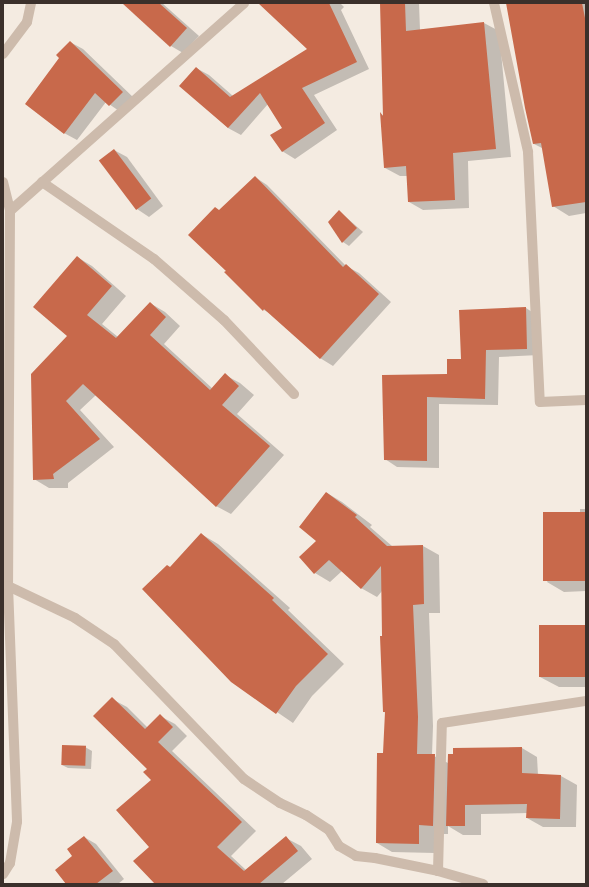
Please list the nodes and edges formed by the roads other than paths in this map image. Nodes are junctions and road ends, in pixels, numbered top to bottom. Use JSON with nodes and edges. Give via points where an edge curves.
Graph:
{"nodes":[{"id":1,"x":31,"y":3,"type":"edge"},
{"id":2,"x":244,"y":3,"type":"edge"},
{"id":3,"x":494,"y":3,"type":"edge"},
{"id":4,"x":3,"y":54,"type":"edge"},
{"id":5,"x":3,"y":182,"type":"edge"},
{"id":6,"x":42,"y":182,"type":"junction"},
{"id":7,"x":10,"y":210,"type":"junction"},
{"id":8,"x":294,"y":394,"type":"dead end"},
{"id":9,"x":586,"y":400,"type":"edge"},
{"id":10,"x":8,"y":586,"type":"junction"},
{"id":11,"x":586,"y":701,"type":"edge"},
{"id":12,"x":438,"y":871,"type":"junction"},
{"id":13,"x":3,"y":874,"type":"edge"},
{"id":14,"x":483,"y":884,"type":"edge"}],
"edges":[{"from":1,"to":4,"type":"street","via":[[27,22]]},
{"from":2,"to":6,"type":"street"},
{"from":3,"to":9,"type":"street","via":[[528,152],[540,402]]},
{"from":5,"to":7,"type":"street"},
{"from":6,"to":7,"type":"street"},
{"from":6,"to":8,"type":"street","via":[[154,259],[224,320]]},
{"from":7,"to":10,"type":"street"},
{"from":10,"to":12,"type":"street","via":[[75,618],[114,644],[244,779],[280,803],[306,815],[329,830],[339,846],[356,856]]},
{"from":10,"to":13,"type":"street","via":[[18,822],[10,863]]},
{"from":11,"to":12,"type":"street","via":[[442,722]]},
{"from":12,"to":14,"type":"street"}]}
